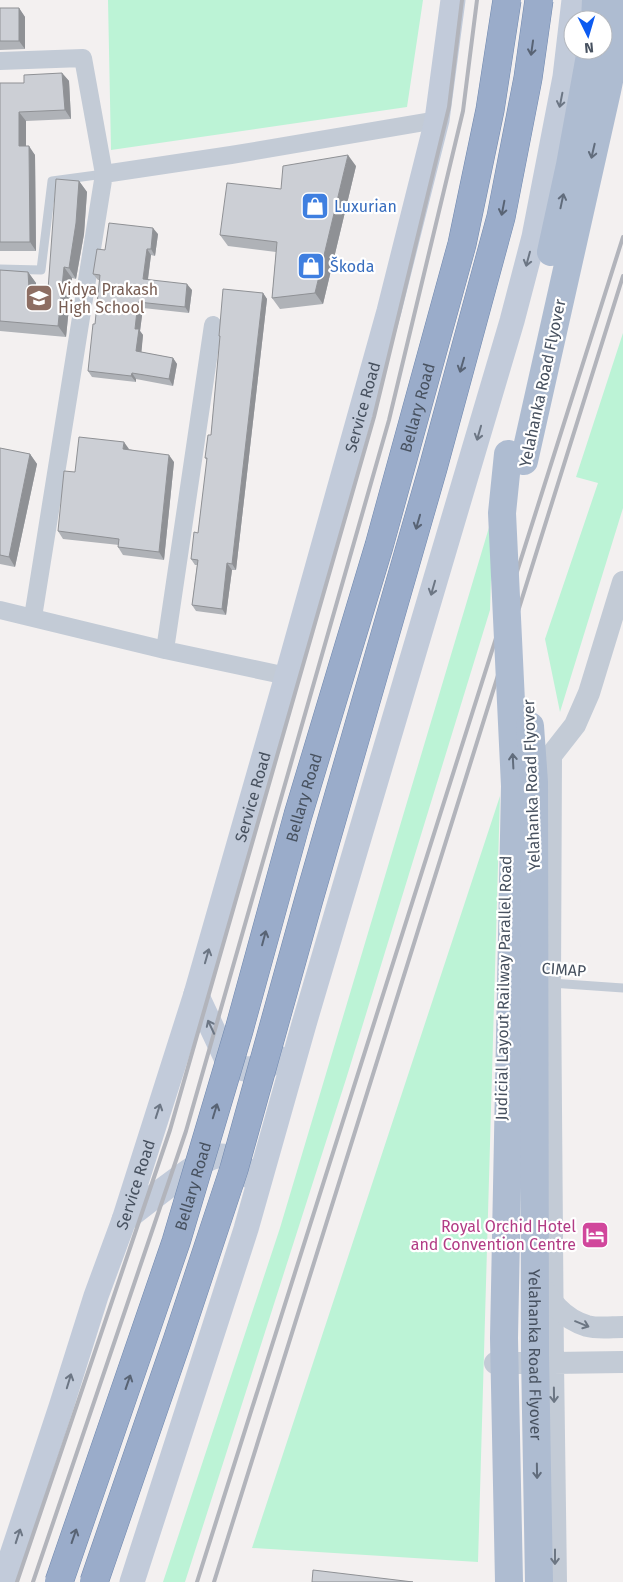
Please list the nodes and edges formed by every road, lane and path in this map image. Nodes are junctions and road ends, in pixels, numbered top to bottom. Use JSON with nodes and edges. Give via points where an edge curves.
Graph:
{"nodes":[{"id":1,"x":453,"y":0,"type":"edge"},
{"id":2,"x":507,"y":0,"type":"edge"},
{"id":3,"x":539,"y":0,"type":"edge"},
{"id":4,"x":574,"y":0,"type":"edge"},
{"id":5,"x":621,"y":0,"type":"edge"},
{"id":6,"x":589,"y":60,"type":"edge"},
{"id":7,"x":0,"y":62,"type":"edge"},
{"id":8,"x":437,"y":120,"type":"junction"},
{"id":9,"x":104,"y":174,"type":"junction"},
{"id":10,"x":0,"y":269,"type":"edge"},
{"id":11,"x":214,"y":325,"type":"dead end"},
{"id":12,"x":516,"y":458,"type":"junction"},
{"id":13,"x":623,"y":582,"type":"edge"},
{"id":14,"x":0,"y":610,"type":"edge"},
{"id":15,"x":32,"y":617,"type":"junction"},
{"id":16,"x":165,"y":650,"type":"junction"},
{"id":17,"x":288,"y":676,"type":"junction"},
{"id":18,"x":551,"y":756,"type":"junction"},
{"id":19,"x":502,"y":980,"type":"junction"},
{"id":20,"x":550,"y":983,"type":"junction"},
{"id":21,"x":623,"y":988,"type":"edge"},
{"id":22,"x":196,"y":994,"type":"junction"},
{"id":23,"x":304,"y":1024,"type":"junction"},
{"id":24,"x":124,"y":1220,"type":"junction"},
{"id":25,"x":246,"y":1229,"type":"junction"},
{"id":26,"x":536,"y":1278,"type":"junction"},
{"id":27,"x":623,"y":1327,"type":"edge"},
{"id":28,"x":623,"y":1362,"type":"edge"},
{"id":29,"x":495,"y":1363,"type":"junction"},
{"id":30,"x":553,"y":1363,"type":"junction"},
{"id":31,"x":3,"y":1582,"type":"edge"},
{"id":32,"x":58,"y":1582,"type":"edge"},
{"id":33,"x":94,"y":1582,"type":"edge"},
{"id":34,"x":132,"y":1582,"type":"edge"},
{"id":35,"x":498,"y":1582,"type":"edge"},
{"id":36,"x":509,"y":1582,"type":"edge"},
{"id":37,"x":539,"y":1582,"type":"edge"},
{"id":38,"x":556,"y":1582,"type":"edge"}],
"edges":[{"from":1,"to":8,"type":"main road","name":"Service Road"},
{"from":32,"to":2,"type":"highway","name":"Bellary Road","one_way":true,"bridge":true,"via":[[176,1242],[379,546],[462,244],[490,110]]},
{"from":3,"to":33,"type":"highway","name":"Bellary Road","one_way":true,"bridge":true,"via":[[528,78],[501,217],[434,468],[234,1169]]},
{"from":4,"to":23,"type":"main road","one_way":true,"via":[[565,76],[534,237]]},
{"from":5,"to":12,"type":"main road","name":"Yelahanka Road Flyover","one_way":true,"via":[[619,32],[610,74]]},
{"from":12,"to":6,"type":"main road","name":"Yelahanka Road Flyover","one_way":true},
{"from":7,"to":9,"type":"street","via":[[83,58]]},
{"from":8,"to":9,"type":"street"},
{"from":8,"to":17,"type":"main road","name":"Service Road"},
{"from":9,"to":10,"type":"lane","via":[[52,181],[41,270]]},
{"from":9,"to":15,"type":"street"},
{"from":11,"to":16,"type":"street"},
{"from":12,"to":26,"type":"main road","name":"Yelahanka Road Flyover","bridge":true,"via":[[534,782]]},
{"from":36,"to":12,"type":"main road","name":"Yelahanka Road Flyover","one_way":true,"bridge":true,"via":[[504,1338],[515,786],[502,513]]},
{"from":13,"to":18,"type":"street","name":"Judicial Layout Railway Parallel Road","via":[[589,693],[575,725]]},
{"from":14,"to":15,"type":"street"},
{"from":15,"to":16,"type":"street"},
{"from":16,"to":17,"type":"street"},
{"from":22,"to":17,"type":"main road","name":"Service Road","one_way":true},
{"from":18,"to":19,"type":"street","name":"Judicial Layout Railway Parallel Road","via":[[524,791],[502,857]]},
{"from":18,"to":20,"type":"street"},
{"from":19,"to":20,"type":"lane","name":"CIMAP"},
{"from":19,"to":29,"type":"street","name":"Judicial Layout Railway Parallel Road"},
{"from":20,"to":21,"type":"lane","name":"CIMAP"},
{"from":20,"to":30,"type":"street"},
{"from":23,"to":22,"type":"main road","one_way":true,"via":[[279,1057],[265,1068],[244,1069],[227,1060]]},
{"from":24,"to":22,"type":"main road","name":"Service Road","one_way":true},
{"from":23,"to":25,"type":"main road"},
{"from":24,"to":25,"type":"main road","via":[[191,1170],[218,1155],[232,1157],[246,1169]]},
{"from":31,"to":24,"type":"main road","name":"Service Road","one_way":true},
{"from":25,"to":34,"type":"main road"},
{"from":26,"to":27,"type":"street","one_way":true,"bridge":true,"via":[[566,1317],[588,1327]]},
{"from":26,"to":37,"type":"main road","name":"Yelahanka Road Flyover","one_way":true,"bridge":true},
{"from":28,"to":30,"type":"street"},
{"from":29,"to":30,"type":"street"},
{"from":29,"to":35,"type":"street","name":"Judicial Layout Railway Parallel Road"},
{"from":30,"to":38,"type":"street","one_way":true}]}
